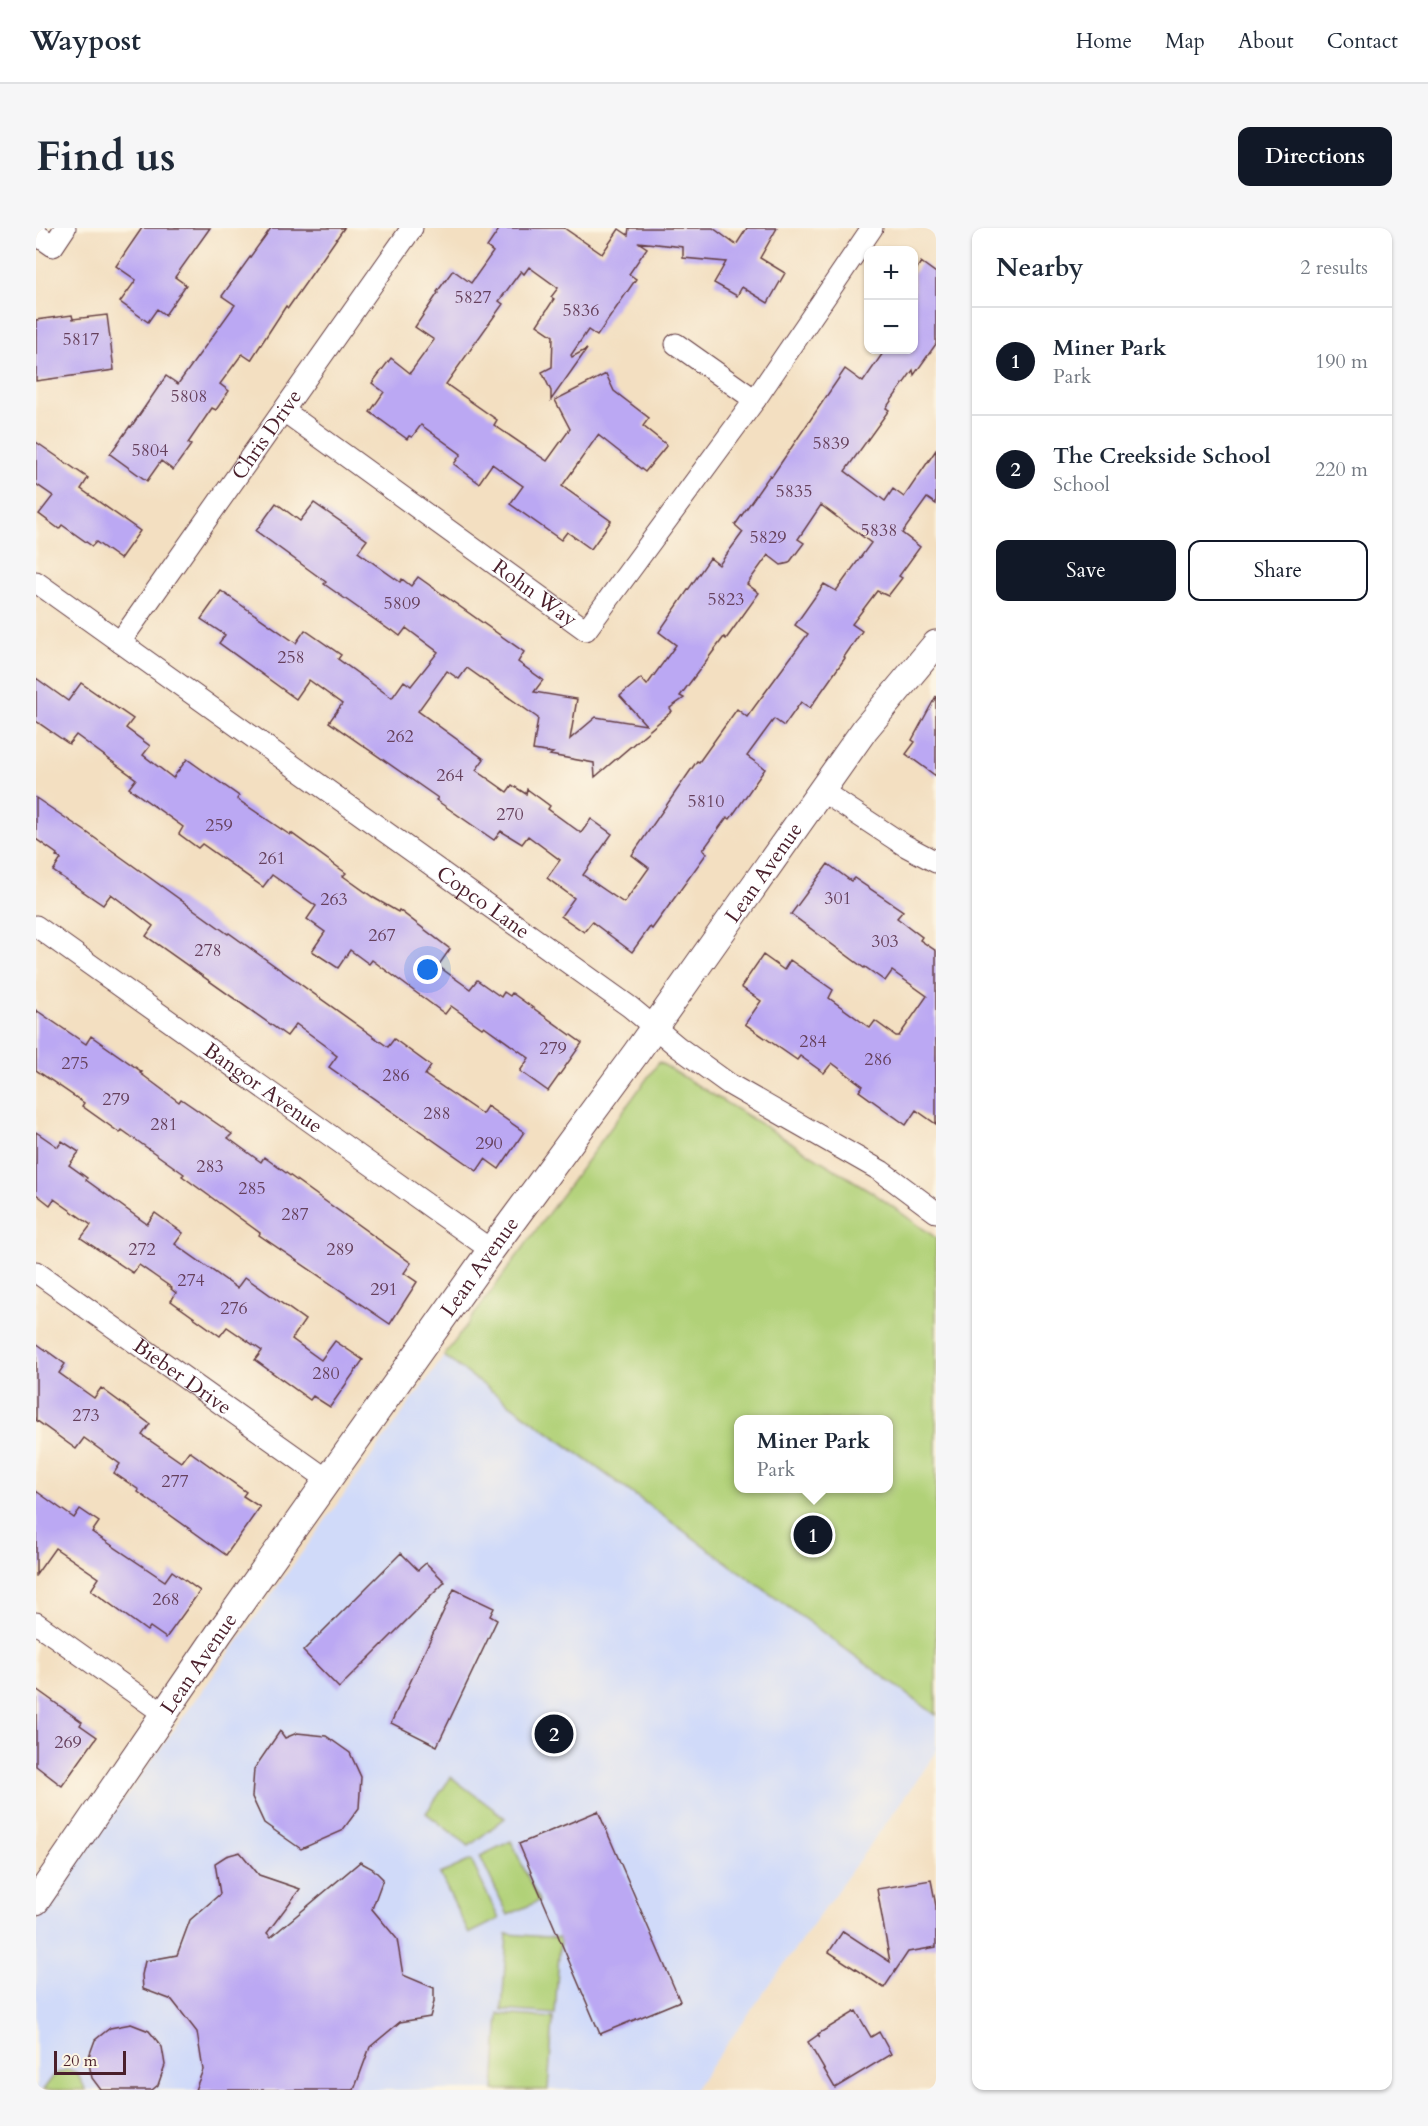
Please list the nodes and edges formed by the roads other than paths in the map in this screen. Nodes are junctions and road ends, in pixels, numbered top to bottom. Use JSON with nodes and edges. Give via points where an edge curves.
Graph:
{"nodes":[{"id":1,"x":65,"y":228,"type":"edge"},
{"id":2,"x":412,"y":228,"type":"edge"},
{"id":3,"x":872,"y":228,"type":"edge"},
{"id":4,"x":36,"y":234,"type":"edge"},
{"id":5,"x":676,"y":344,"type":"dead end"},
{"id":6,"x":754,"y":400,"type":"junction"},
{"id":7,"x":284,"y":411,"type":"junction"},
{"id":8,"x":36,"y":582,"type":"edge"},
{"id":9,"x":120,"y":642,"type":"junction"},
{"id":10,"x":936,"y":644,"type":"edge"},
{"id":11,"x":822,"y":790,"type":"junction"},
{"id":12,"x":936,"y":862,"type":"edge"},
{"id":13,"x":36,"y":926,"type":"edge"},
{"id":14,"x":655,"y":1027,"type":"junction"},
{"id":15,"x":936,"y":1212,"type":"edge"},
{"id":16,"x":491,"y":1250,"type":"junction"},
{"id":17,"x":36,"y":1272,"type":"edge"},
{"id":18,"x":328,"y":1480,"type":"junction"},
{"id":19,"x":36,"y":1623,"type":"edge"},
{"id":20,"x":164,"y":1714,"type":"junction"},
{"id":21,"x":36,"y":1900,"type":"edge"}],
"edges":[{"from":1,"to":4,"type":"street","via":[[53,246]]},
{"from":2,"to":7,"type":"street","name":"Chris Drive"},
{"from":3,"to":6,"type":"street","name":"Rohn Way"},
{"from":5,"to":6,"type":"street"},
{"from":6,"to":7,"type":"street","name":"Rohn Way","via":[[586,630]]},
{"from":7,"to":9,"type":"street","name":"Chris Drive"},
{"from":8,"to":9,"type":"street","name":"Copco Lane"},
{"from":9,"to":14,"type":"street","name":"Copco Lane"},
{"from":10,"to":11,"type":"street","name":"Lean Avenue","via":[[865,729]]},
{"from":11,"to":12,"type":"street"},
{"from":11,"to":14,"type":"street","name":"Lean Avenue"},
{"from":13,"to":16,"type":"street","name":"Bangor Avenue"},
{"from":14,"to":15,"type":"street","name":"Copco Lane","via":[[729,1084],[881,1171]]},
{"from":14,"to":16,"type":"street","name":"Lean Avenue"},
{"from":16,"to":18,"type":"street","name":"Lean Avenue"},
{"from":17,"to":18,"type":"street","name":"Bieber Drive"},
{"from":18,"to":20,"type":"street","name":"Lean Avenue"},
{"from":19,"to":20,"type":"street"},
{"from":20,"to":21,"type":"street","name":"Lean Avenue"}]}
